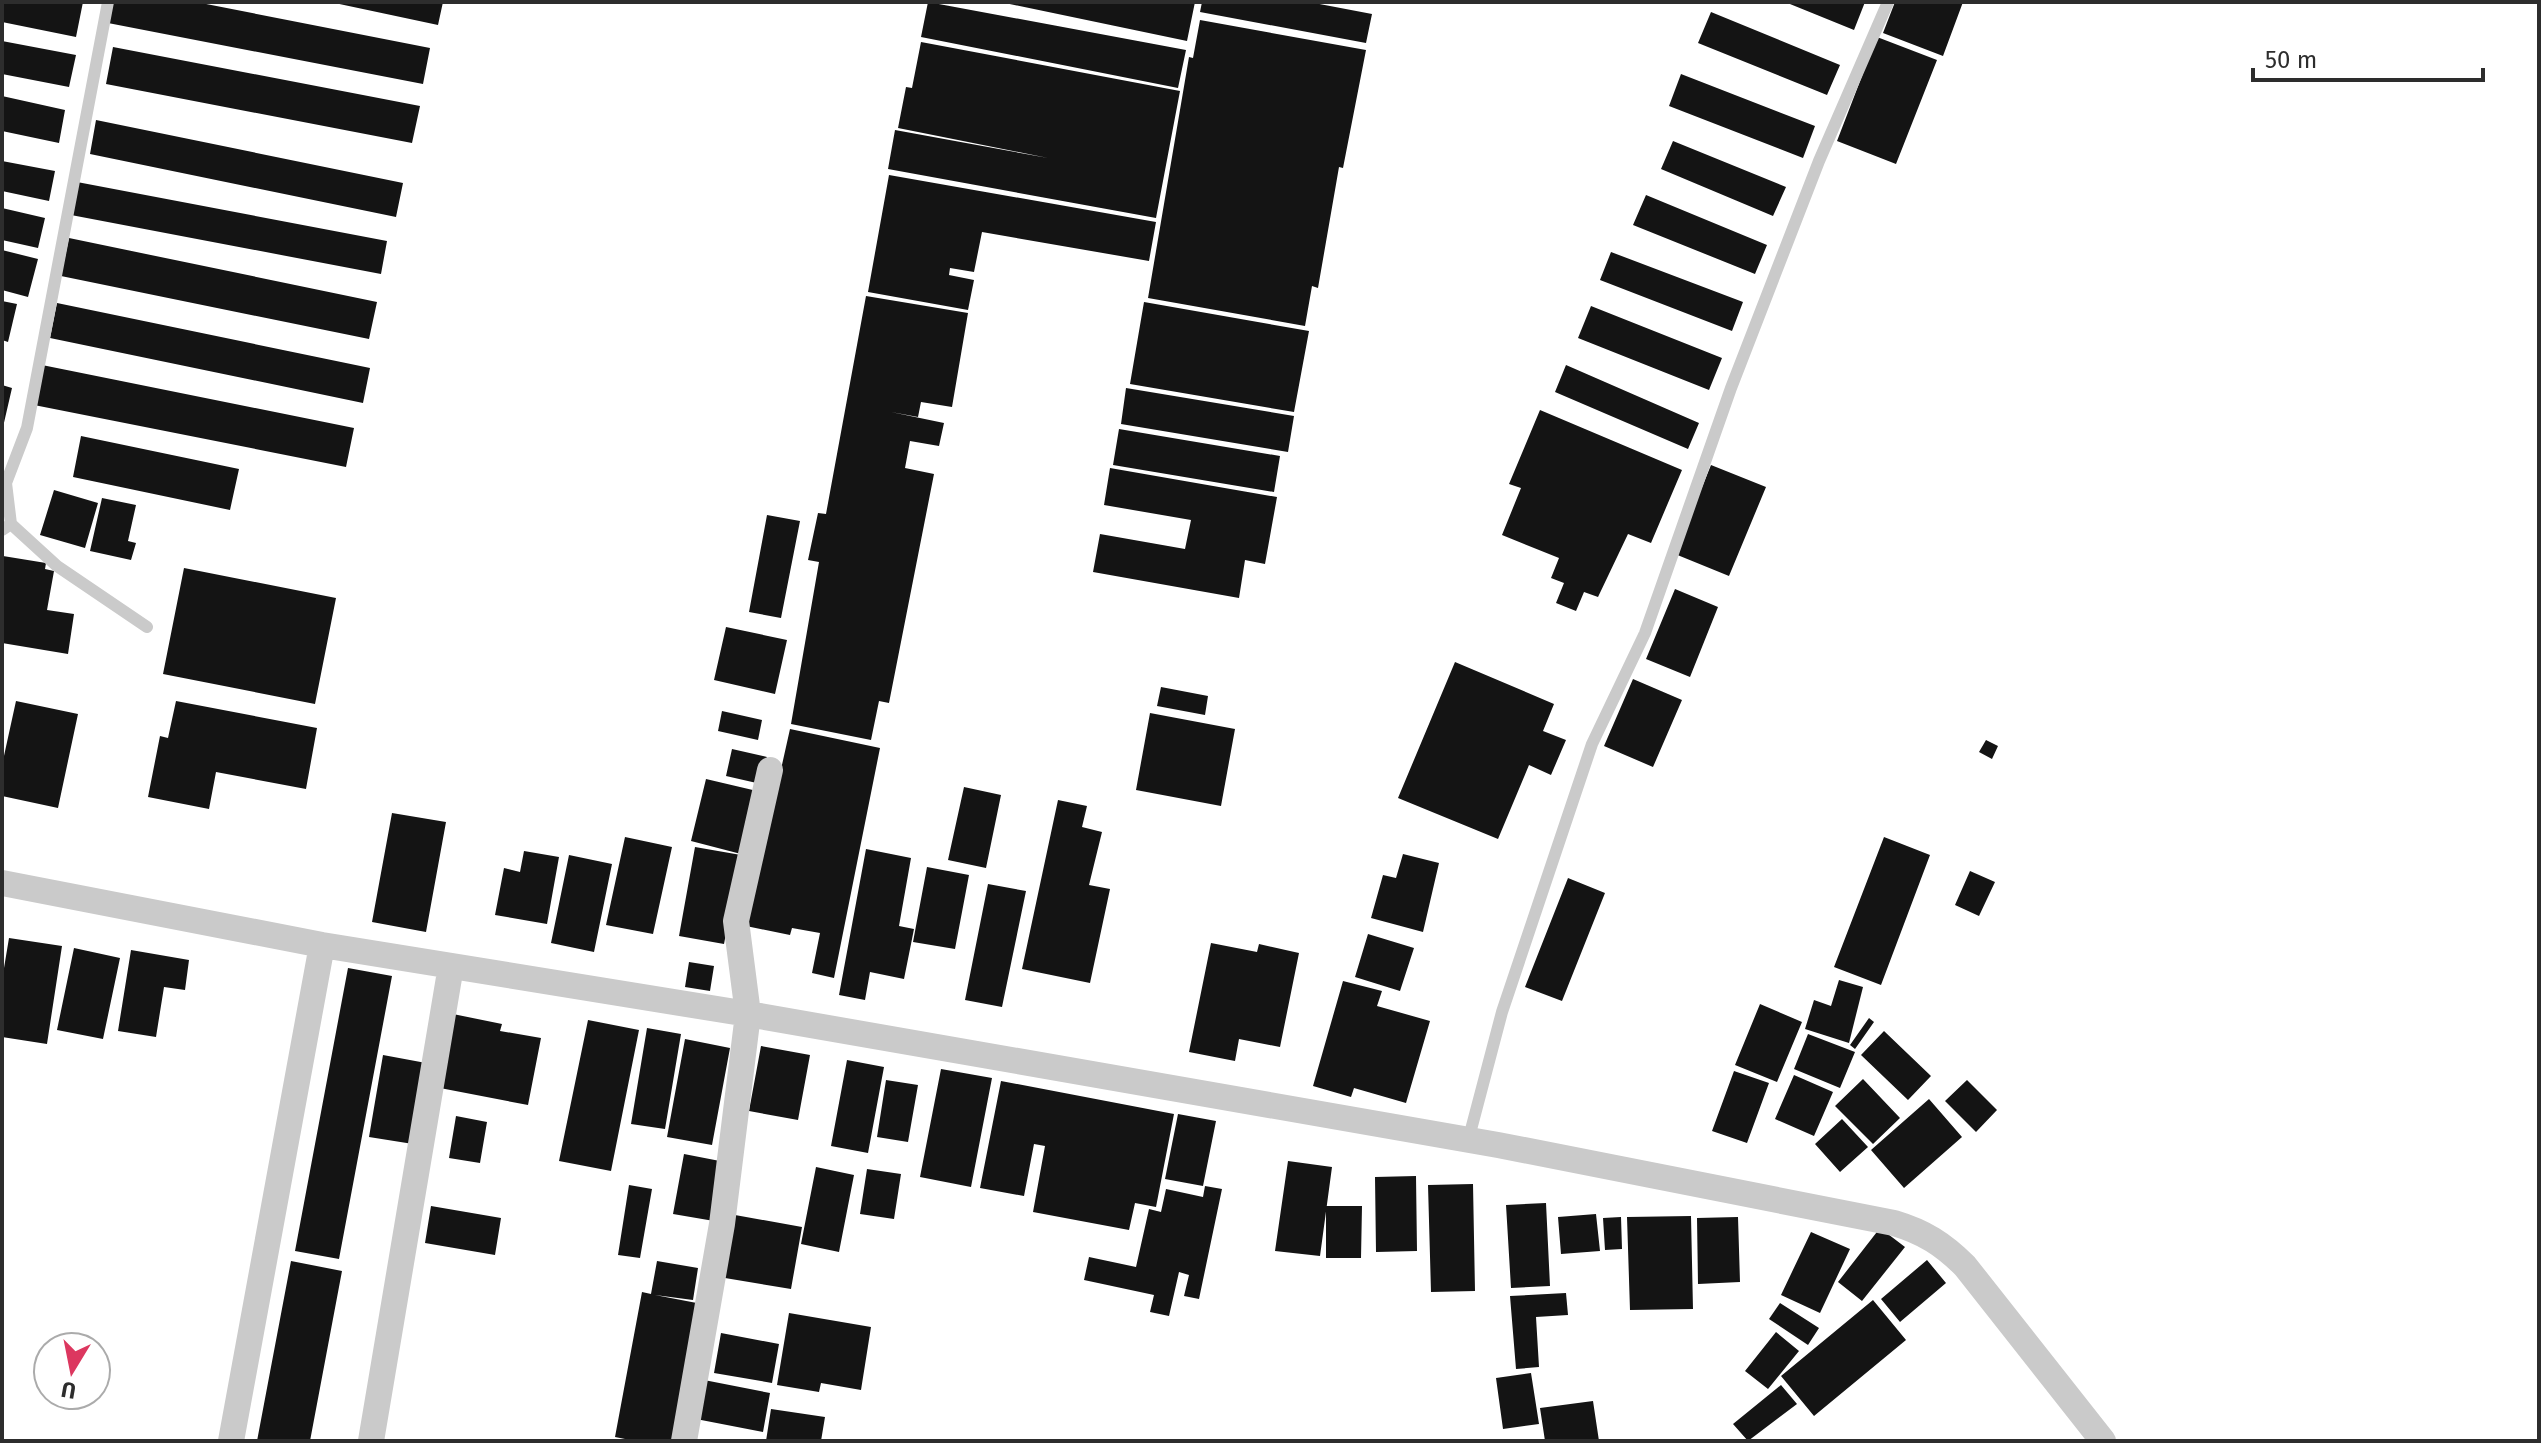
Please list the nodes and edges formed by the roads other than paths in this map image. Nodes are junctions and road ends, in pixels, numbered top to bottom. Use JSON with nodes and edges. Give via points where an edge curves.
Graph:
{"nodes":[{"id":1,"x":108,"y":2,"type":"edge"},
{"id":2,"x":1888,"y":2,"type":"edge"},
{"id":3,"x":4,"y":482,"type":"edge"},
{"id":4,"x":6,"y":527,"type":"edge"},
{"id":5,"x":147,"y":627,"type":"dead end"},
{"id":6,"x":770,"y":770,"type":"dead end"},
{"id":7,"x":2,"y":883,"type":"edge"},
{"id":8,"x":322,"y":945,"type":"junction"},
{"id":9,"x":451,"y":966,"type":"junction"},
{"id":10,"x":748,"y":1014,"type":"junction"},
{"id":11,"x":1468,"y":1141,"type":"junction"},
{"id":12,"x":231,"y":1441,"type":"edge"},
{"id":13,"x":371,"y":1441,"type":"edge"},
{"id":14,"x":684,"y":1441,"type":"edge"},
{"id":15,"x":2103,"y":1441,"type":"edge"}],
"edges":[{"from":1,"to":3,"type":"lane","via":[[27,428]]},
{"from":2,"to":11,"type":"lane","via":[[1819,161],[1731,388],[1645,633],[1592,744],[1502,1012]]},
{"from":3,"to":4,"type":"lane"},
{"from":4,"to":5,"type":"lane"},
{"from":6,"to":10,"type":"street","via":[[736,921]]},
{"from":7,"to":8,"type":"street"},
{"from":8,"to":9,"type":"street"},
{"from":8,"to":12,"type":"street"},
{"from":9,"to":10,"type":"street"},
{"from":9,"to":13,"type":"street"},
{"from":10,"to":11,"type":"street"},
{"from":10,"to":14,"type":"street","via":[[722,1224]]},
{"from":11,"to":15,"type":"street","via":[[1922,1231],[1965,1266]]}]}
